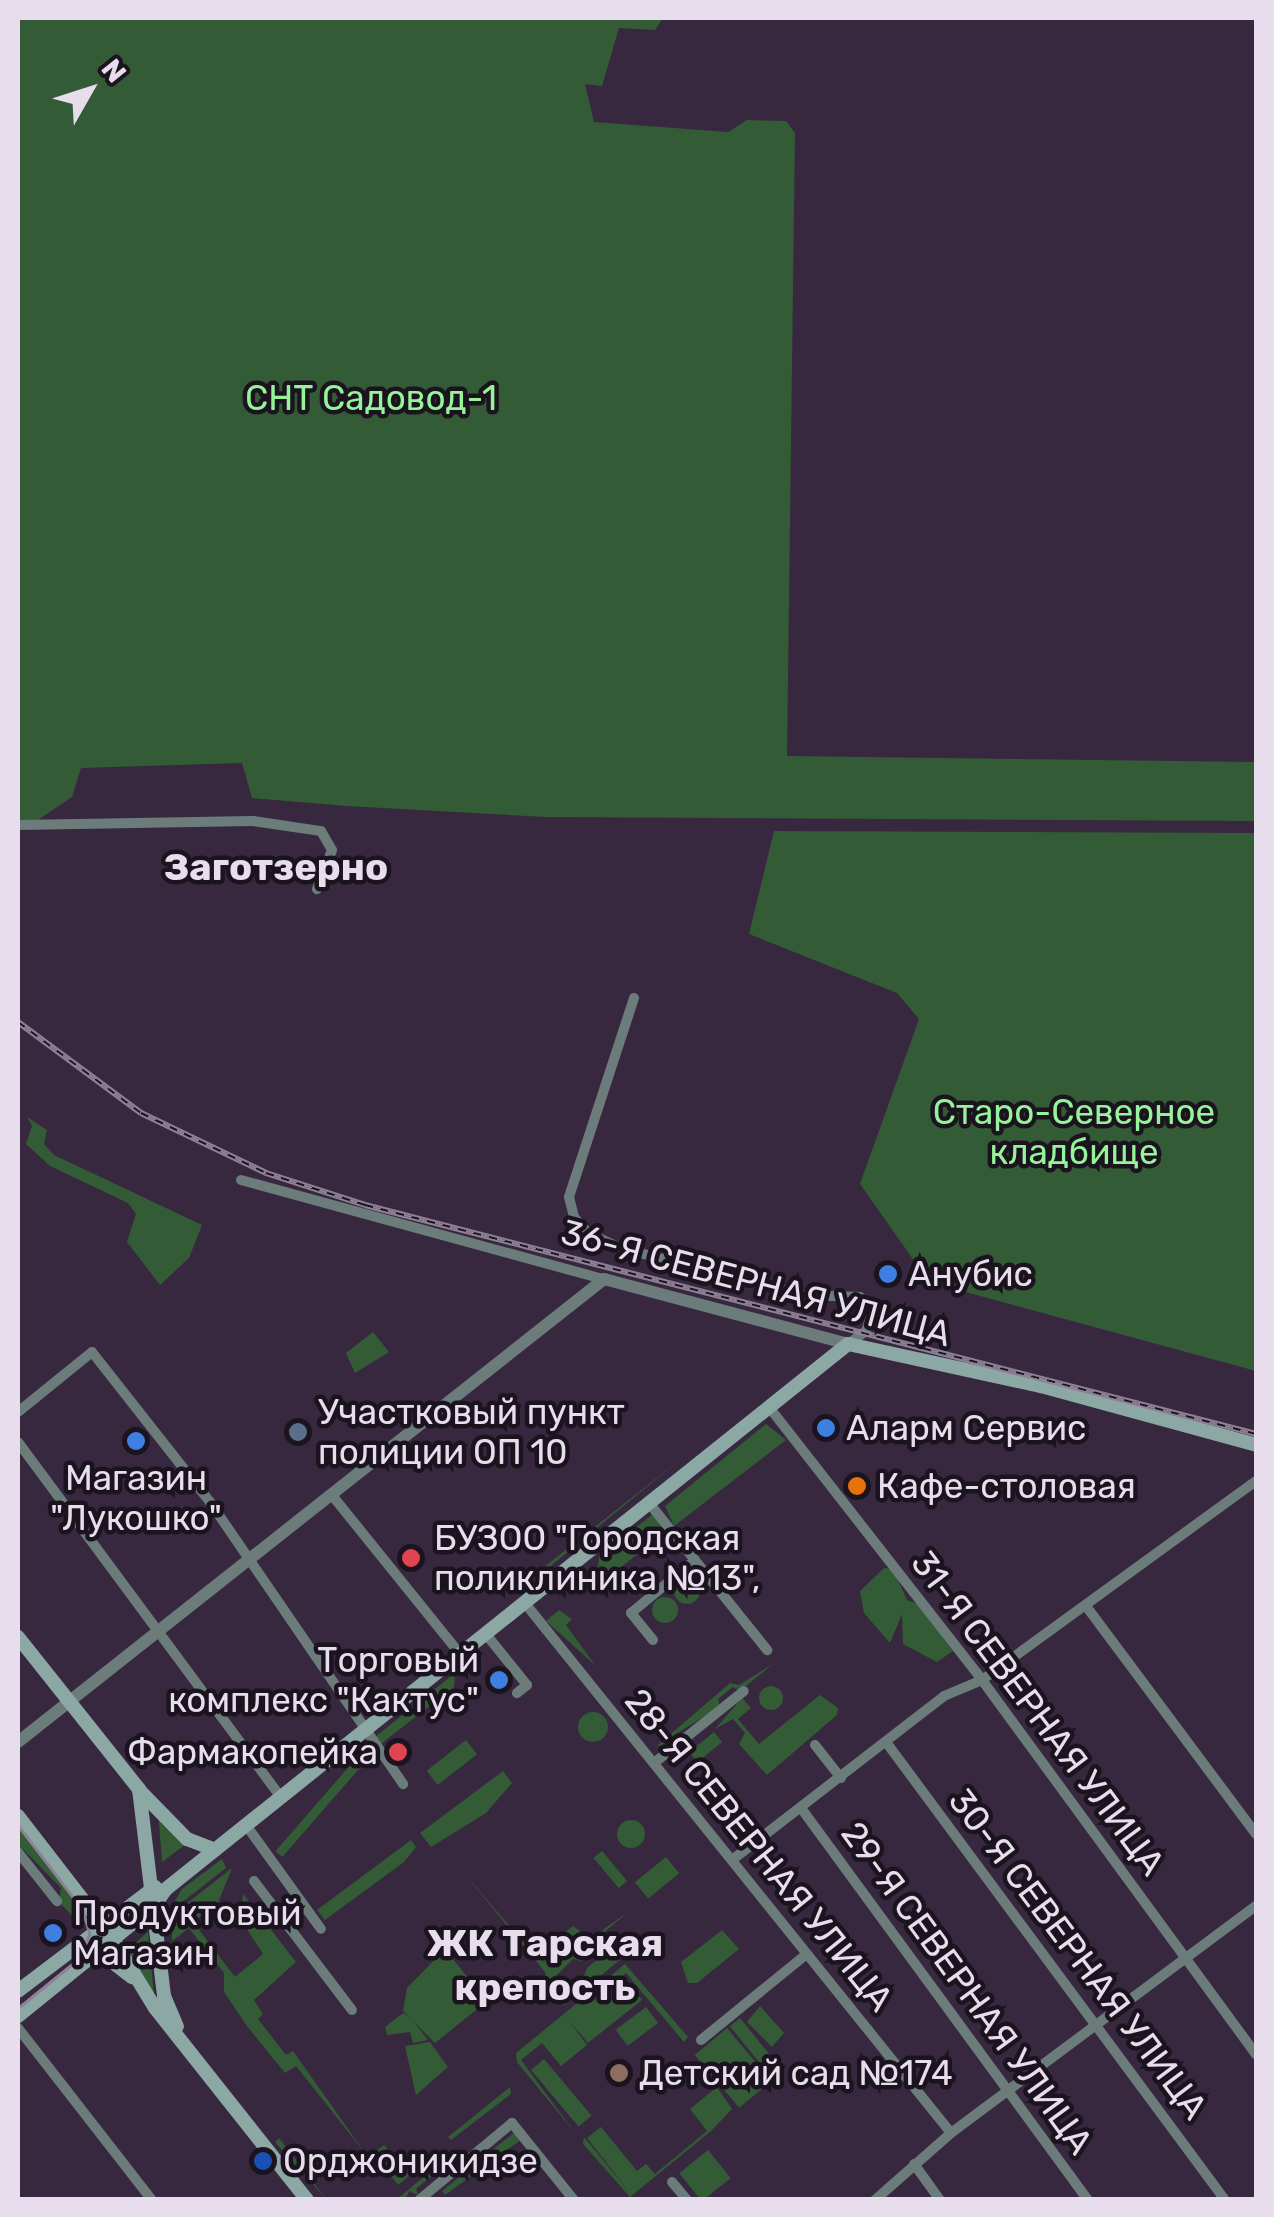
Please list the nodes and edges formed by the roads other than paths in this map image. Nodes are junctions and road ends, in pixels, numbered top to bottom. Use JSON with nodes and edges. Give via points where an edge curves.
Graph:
{"nodes":[{"id":1,"x":18,"y":825,"type":"edge"},
{"id":2,"x":317,"y":889,"type":"dead end"},
{"id":3,"x":634,"y":998,"type":"dead end"},
{"id":4,"x":241,"y":1180,"type":"dead end"},
{"id":5,"x":604,"y":1279,"type":"junction"},
{"id":6,"x":848,"y":1344,"type":"junction"},
{"id":7,"x":768,"y":1408,"type":"junction"},
{"id":8,"x":18,"y":1412,"type":"edge"},
{"id":9,"x":18,"y":1442,"type":"edge"},
{"id":10,"x":1256,"y":1446,"type":"edge"},
{"id":11,"x":1256,"y":1480,"type":"edge"},
{"id":12,"x":331,"y":1494,"type":"junction"},
{"id":13,"x":649,"y":1503,"type":"junction"},
{"id":14,"x":247,"y":1560,"type":"junction"},
{"id":15,"x":695,"y":1560,"type":"junction"},
{"id":16,"x":524,"y":1602,"type":"junction"},
{"id":17,"x":1086,"y":1606,"type":"junction"},
{"id":18,"x":161,"y":1628,"type":"junction"},
{"id":19,"x":485,"y":1634,"type":"junction"},
{"id":20,"x":18,"y":1637,"type":"edge"},
{"id":21,"x":653,"y":1640,"type":"dead end"},
{"id":22,"x":767,"y":1650,"type":"dead end"},
{"id":23,"x":460,"y":1654,"type":"junction"},
{"id":24,"x":982,"y":1680,"type":"junction"},
{"id":25,"x":744,"y":1691,"type":"dead end"},
{"id":26,"x":517,"y":1693,"type":"dead end"},
{"id":27,"x":68,"y":1701,"type":"junction"},
{"id":28,"x":365,"y":1730,"type":"junction"},
{"id":29,"x":18,"y":1742,"type":"edge"},
{"id":30,"x":886,"y":1742,"type":"junction"},
{"id":31,"x":814,"y":1746,"type":"dead end"},
{"id":32,"x":654,"y":1764,"type":"junction"},
{"id":33,"x":841,"y":1778,"type":"junction"},
{"id":34,"x":403,"y":1784,"type":"dead end"},
{"id":35,"x":138,"y":1790,"type":"junction"},
{"id":36,"x":281,"y":1797,"type":"junction"},
{"id":37,"x":802,"y":1808,"type":"junction"},
{"id":38,"x":18,"y":1816,"type":"edge"},
{"id":39,"x":246,"y":1825,"type":"junction"},
{"id":40,"x":1256,"y":1834,"type":"edge"},
{"id":41,"x":215,"y":1850,"type":"junction"},
{"id":42,"x":18,"y":1852,"type":"edge"},
{"id":43,"x":732,"y":1860,"type":"junction"},
{"id":44,"x":254,"y":1882,"type":"dead end"},
{"id":45,"x":159,"y":1887,"type":"junction"},
{"id":46,"x":56,"y":1901,"type":"dead end"},
{"id":47,"x":154,"y":1906,"type":"junction"},
{"id":48,"x":1256,"y":1906,"type":"edge"},
{"id":49,"x":102,"y":1925,"type":"junction"},
{"id":50,"x":321,"y":1929,"type":"dead end"},
{"id":51,"x":114,"y":1939,"type":"junction"},
{"id":52,"x":807,"y":1954,"type":"junction"},
{"id":53,"x":90,"y":1958,"type":"junction"},
{"id":54,"x":1186,"y":1959,"type":"junction"},
{"id":55,"x":138,"y":1982,"type":"junction"},
{"id":56,"x":18,"y":1992,"type":"edge"},
{"id":57,"x":352,"y":2010,"type":"dead end"},
{"id":58,"x":18,"y":2016,"type":"edge"},
{"id":59,"x":1098,"y":2025,"type":"junction"},
{"id":60,"x":18,"y":2028,"type":"edge"},
{"id":61,"x":701,"y":2040,"type":"dead end"},
{"id":62,"x":190,"y":2048,"type":"junction"},
{"id":63,"x":1256,"y":2056,"type":"edge"},
{"id":64,"x":1009,"y":2092,"type":"junction"},
{"id":65,"x":951,"y":2132,"type":"junction"},
{"id":66,"x":914,"y":2164,"type":"junction"},
{"id":67,"x":672,"y":2182,"type":"dead end"},
{"id":68,"x":303,"y":2194,"type":"edge"},
{"id":69,"x":152,"y":2200,"type":"edge"},
{"id":70,"x":286,"y":2200,"type":"edge"},
{"id":71,"x":419,"y":2200,"type":"edge"},
{"id":72,"x":574,"y":2200,"type":"edge"},
{"id":73,"x":686,"y":2200,"type":"edge"},
{"id":74,"x":875,"y":2200,"type":"edge"},
{"id":75,"x":940,"y":2200,"type":"edge"},
{"id":76,"x":1088,"y":2200,"type":"edge"},
{"id":77,"x":1225,"y":2200,"type":"edge"}],
"edges":[{"from":1,"to":2,"type":"street","via":[[253,821],[321,831],[332,850]]},
{"from":3,"to":6,"type":"street","via":[[569,1198],[574,1217],[588,1234],[620,1248],[805,1295],[860,1297],[872,1306],[870,1319]]},
{"from":4,"to":5,"type":"street","name":"36-Я СЕВЕРНАЯ УЛИЦА"},
{"from":5,"to":6,"type":"street","name":"36-Я СЕВЕРНАЯ УЛИЦА"},
{"from":5,"to":12,"type":"street"},
{"from":6,"to":7,"type":"main road"},
{"from":6,"to":10,"type":"main road","name":"36-Я СЕВЕРНАЯ УЛИЦА","via":[[1023,1382]]},
{"from":7,"to":13,"type":"main road"},
{"from":7,"to":24,"type":"street","name":"31-Я СЕВЕРНАЯ УЛИЦА"},
{"from":8,"to":14,"type":"street","via":[[92,1352]]},
{"from":9,"to":18,"type":"street"},
{"from":11,"to":17,"type":"street"},
{"from":12,"to":14,"type":"street"},
{"from":12,"to":23,"type":"street"},
{"from":13,"to":15,"type":"street"},
{"from":13,"to":16,"type":"main road"},
{"from":14,"to":18,"type":"street"},
{"from":14,"to":28,"type":"street"},
{"from":15,"to":21,"type":"street","via":[[631,1613]]},
{"from":15,"to":22,"type":"street"},
{"from":16,"to":19,"type":"main road"},
{"from":16,"to":32,"type":"street","name":"28-Я СЕВЕРНАЯ УЛИЦА"},
{"from":17,"to":24,"type":"street"},
{"from":17,"to":40,"type":"street"},
{"from":18,"to":27,"type":"street"},
{"from":18,"to":36,"type":"street"},
{"from":19,"to":23,"type":"main road"},
{"from":19,"to":26,"type":"street","via":[[526,1686]]},
{"from":20,"to":27,"type":"main road"},
{"from":23,"to":28,"type":"main road"},
{"from":24,"to":30,"type":"street","via":[[944,1696]]},
{"from":24,"to":54,"type":"street","name":"31-Я СЕВЕРНАЯ УЛИЦА"},
{"from":25,"to":32,"type":"street"},
{"from":27,"to":29,"type":"street"},
{"from":27,"to":35,"type":"main road"},
{"from":28,"to":34,"type":"street"},
{"from":28,"to":36,"type":"main road"},
{"from":30,"to":33,"type":"street"},
{"from":30,"to":59,"type":"street","name":"30-Я СЕВЕРНАЯ УЛИЦА"},
{"from":31,"to":33,"type":"street"},
{"from":32,"to":43,"type":"street","name":"28-Я СЕВЕРНАЯ УЛИЦА"},
{"from":33,"to":37,"type":"street"},
{"from":35,"to":41,"type":"main road","via":[[188,1839]]},
{"from":35,"to":45,"type":"main road"},
{"from":36,"to":39,"type":"main road"},
{"from":37,"to":43,"type":"street"},
{"from":37,"to":64,"type":"street","name":"29-Я СЕВЕРНАЯ УЛИЦА"},
{"from":38,"to":49,"type":"main road"},
{"from":39,"to":41,"type":"main road"},
{"from":39,"to":50,"type":"street"},
{"from":41,"to":45,"type":"main road"},
{"from":42,"to":46,"type":"street"},
{"from":43,"to":52,"type":"street","name":"28-Я СЕВЕРНАЯ УЛИЦА"},
{"from":44,"to":57,"type":"street"},
{"from":45,"to":47,"type":"main road"},
{"from":45,"to":49,"type":"main road"},
{"from":47,"to":51,"type":"main road"},
{"from":47,"to":62,"type":"main road","via":[[166,2006]]},
{"from":48,"to":54,"type":"street"},
{"from":49,"to":51,"type":"main road"},
{"from":49,"to":56,"type":"main road"},
{"from":51,"to":53,"type":"main road"},
{"from":51,"to":55,"type":"main road"},
{"from":52,"to":61,"type":"street"},
{"from":52,"to":65,"type":"street","name":"28-Я СЕВЕРНАЯ УЛИЦА"},
{"from":53,"to":55,"type":"main road","via":[[112,1960]]},
{"from":53,"to":58,"type":"main road"},
{"from":54,"to":59,"type":"street"},
{"from":54,"to":63,"type":"street","name":"31-Я СЕВЕРНАЯ УЛИЦА"},
{"from":55,"to":62,"type":"main road"},
{"from":59,"to":64,"type":"street"},
{"from":59,"to":77,"type":"street","name":"30-Я СЕВЕРНАЯ УЛИЦА"},
{"from":60,"to":69,"type":"street"},
{"from":62,"to":68,"type":"main road"},
{"from":64,"to":65,"type":"street"},
{"from":64,"to":76,"type":"street","name":"29-Я СЕВЕРНАЯ УЛИЦА"},
{"from":65,"to":66,"type":"street"},
{"from":66,"to":74,"type":"street"},
{"from":66,"to":75,"type":"street"},
{"from":67,"to":73,"type":"street"},
{"from":68,"to":70,"type":"street"},
{"from":71,"to":72,"type":"street","via":[[512,2124]]}]}
